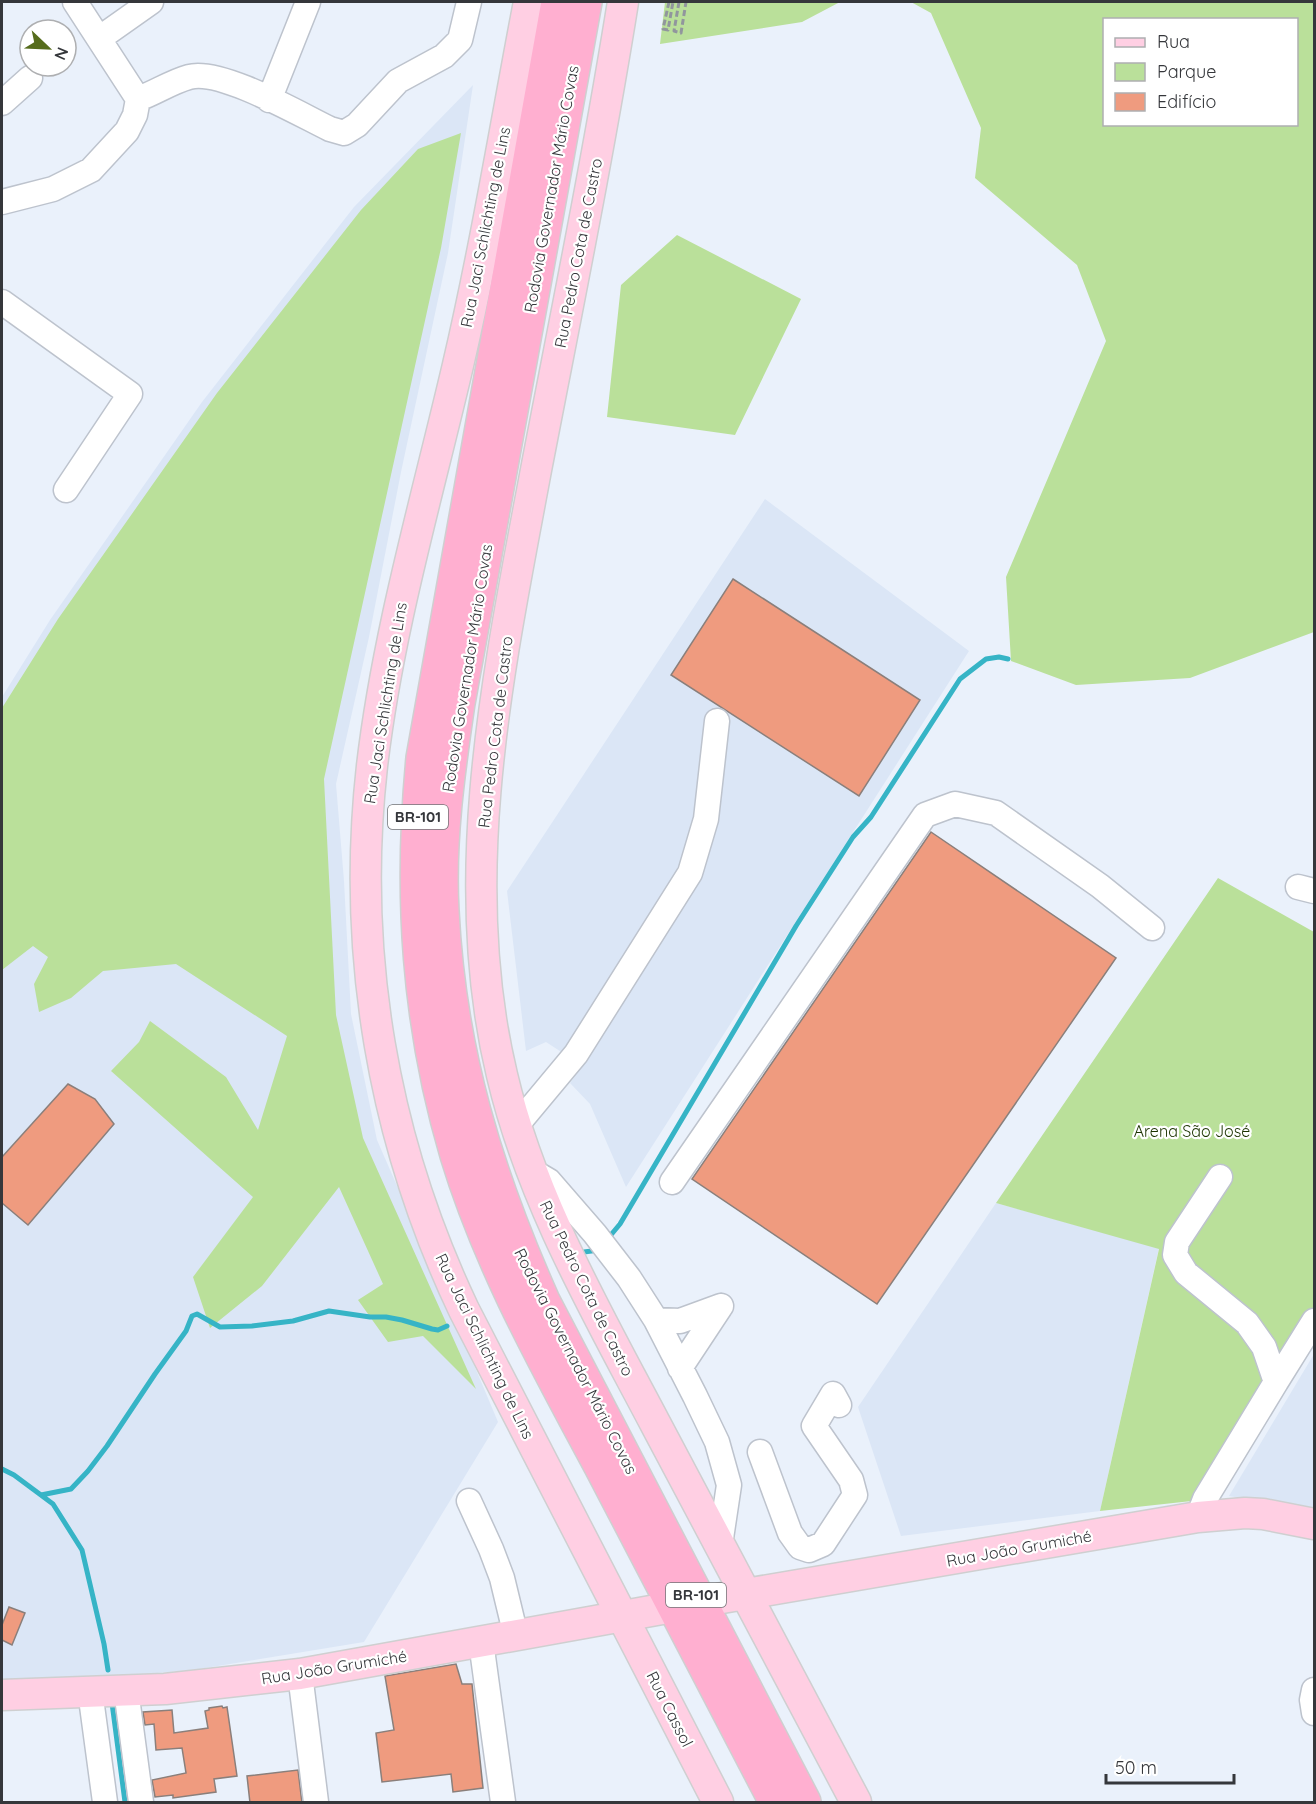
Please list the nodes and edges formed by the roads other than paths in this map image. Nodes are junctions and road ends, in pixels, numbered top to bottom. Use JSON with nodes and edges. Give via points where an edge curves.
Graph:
{"nodes":[{"id":1,"x":75,"y":2,"type":"edge"},
{"id":2,"x":151,"y":2,"type":"edge"},
{"id":3,"x":308,"y":2,"type":"edge"},
{"id":4,"x":469,"y":2,"type":"edge"},
{"id":5,"x":529,"y":2,"type":"edge"},
{"id":6,"x":558,"y":2,"type":"edge"},
{"id":7,"x":585,"y":2,"type":"edge"},
{"id":8,"x":623,"y":2,"type":"edge"},
{"id":9,"x":100,"y":38,"type":"junction"},
{"id":10,"x":30,"y":78,"type":"dead end"},
{"id":11,"x":138,"y":99,"type":"junction"},
{"id":12,"x":268,"y":100,"type":"junction"},
{"id":13,"x":2,"y":103,"type":"edge"},
{"id":14,"x":2,"y":202,"type":"edge"},
{"id":15,"x":4,"y":310,"type":"edge"},
{"id":16,"x":66,"y":490,"type":"dead end"},
{"id":17,"x":717,"y":721,"type":"dead end"},
{"id":18,"x":1152,"y":928,"type":"dead end"},
{"id":19,"x":516,"y":1126,"type":"junction"},
{"id":20,"x":532,"y":1172,"type":"junction"},
{"id":21,"x":1220,"y":1178,"type":"dead end"},
{"id":22,"x":672,"y":1182,"type":"dead end"},
{"id":23,"x":656,"y":1320,"type":"junction"},
{"id":24,"x":1314,"y":1321,"type":"edge"},
{"id":25,"x":680,"y":1368,"type":"junction"},
{"id":26,"x":1276,"y":1382,"type":"junction"},
{"id":27,"x":839,"y":1405,"type":"dead end"},
{"id":28,"x":760,"y":1452,"type":"dead end"},
{"id":29,"x":468,"y":1501,"type":"dead end"},
{"id":30,"x":1198,"y":1517,"type":"junction"},
{"id":31,"x":1314,"y":1524,"type":"edge"},
{"id":32,"x":720,"y":1545,"type":"junction"},
{"id":33,"x":736,"y":1600,"type":"junction"},
{"id":34,"x":622,"y":1616,"type":"junction"},
{"id":35,"x":516,"y":1636,"type":"junction"},
{"id":36,"x":481,"y":1642,"type":"junction"},
{"id":37,"x":636,"y":1642,"type":"junction"},
{"id":38,"x":300,"y":1674,"type":"junction"},
{"id":39,"x":126,"y":1690,"type":"junction"},
{"id":40,"x":1314,"y":1690,"type":"edge"},
{"id":41,"x":90,"y":1691,"type":"junction"},
{"id":42,"x":2,"y":1695,"type":"edge"},
{"id":43,"x":1314,"y":1713,"type":"edge"},
{"id":44,"x":105,"y":1803,"type":"edge"},
{"id":45,"x":141,"y":1803,"type":"edge"},
{"id":46,"x":316,"y":1803,"type":"edge"},
{"id":47,"x":503,"y":1803,"type":"edge"},
{"id":48,"x":718,"y":1803,"type":"edge"},
{"id":49,"x":776,"y":1803,"type":"edge"},
{"id":50,"x":804,"y":1803,"type":"edge"},
{"id":51,"x":856,"y":1803,"type":"edge"}],
"edges":[{"from":1,"to":9,"type":"street"},
{"from":2,"to":9,"type":"street"},
{"from":3,"to":12,"type":"street"},
{"from":4,"to":12,"type":"street","via":[[460,40],[444,56],[398,81],[357,125],[344,133]]},
{"from":5,"to":34,"type":"main road","name":"Rua Jaci Schlichting de Lins","via":[[465,333],[406,578],[384,691],[366,831],[367,953],[393,1113],[408,1168],[444,1267]]},
{"from":6,"to":49,"type":"highway","name":"Rodovia Governador Mário Covas","number":"BR-101","via":[[423,758],[416,856],[421,974],[443,1103],[475,1210],[495,1257]]},
{"from":7,"to":50,"type":"highway","name":"Rodovia Governador Mário Covas","number":"BR-101","via":[[448,771],[441,909],[447,976],[456,1042],[471,1105],[516,1240],[587,1388]]},
{"from":8,"to":19,"type":"main road","name":"Rua Pedro Cota de Castro","via":[[509,618],[487,774],[482,840],[483,965],[490,1023]]},
{"from":9,"to":11,"type":"street"},
{"from":10,"to":13,"type":"street"},
{"from":11,"to":12,"type":"street","via":[[190,76],[208,75]]},
{"from":11,"to":14,"type":"street","via":[[127,131],[92,170],[53,189]]},
{"from":15,"to":16,"type":"street","via":[[130,394]]},
{"from":17,"to":19,"type":"street","via":[[706,819],[690,873],[576,1054]]},
{"from":18,"to":22,"type":"street","via":[[996,813],[955,804],[925,815]]},
{"from":19,"to":20,"type":"main road","name":"Rua Pedro Cota de Castro"},
{"from":20,"to":23,"type":"street","via":[[549,1181],[595,1234]]},
{"from":20,"to":32,"type":"main road","name":"Rua Pedro Cota de Castro","via":[[573,1267]]},
{"from":21,"to":26,"type":"street","via":[[1177,1242],[1175,1255],[1186,1273],[1247,1323],[1264,1347]]},
{"from":23,"to":25,"type":"street"},
{"from":23,"to":25,"type":"street","via":[[680,1321],[721,1306]]},
{"from":24,"to":26,"type":"street"},
{"from":25,"to":32,"type":"street","via":[[717,1442],[729,1485]]},
{"from":26,"to":30,"type":"street"},
{"from":27,"to":28,"type":"street","via":[[833,1394],[814,1426],[851,1480],[855,1495],[823,1544],[809,1550],[800,1547],[790,1533]]},
{"from":29,"to":35,"type":"street","via":[[502,1578]]},
{"from":30,"to":31,"type":"main road","name":"Rua João Grumiché","via":[[1263,1514]]},
{"from":30,"to":33,"type":"main road","name":"Rua João Grumiché"},
{"from":32,"to":33,"type":"main road","name":"Rua Pedro Cota de Castro"},
{"from":33,"to":51,"type":"main road","name":"Rua Pedro Cota de Castro"},
{"from":34,"to":35,"type":"main road","name":"Rua João Grumiché"},
{"from":34,"to":37,"type":"main road","name":"Rua Cassol"},
{"from":34,"to":37,"type":"main road","name":"Rua João Grumiché","via":[[662,1609],[644,1623]]},
{"from":35,"to":36,"type":"main road","name":"Rua João Grumiché"},
{"from":36,"to":38,"type":"main road","name":"Rua João Grumiché"},
{"from":36,"to":47,"type":"street"},
{"from":37,"to":48,"type":"main road","name":"Rua Cassol"},
{"from":38,"to":39,"type":"main road","name":"Rua João Grumiché"},
{"from":38,"to":46,"type":"street"},
{"from":39,"to":41,"type":"main road","name":"Rua João Grumiché"},
{"from":39,"to":45,"type":"street"},
{"from":40,"to":43,"type":"street"},
{"from":41,"to":42,"type":"main road","name":"Rua João Grumiché"},
{"from":41,"to":44,"type":"street"}]}
